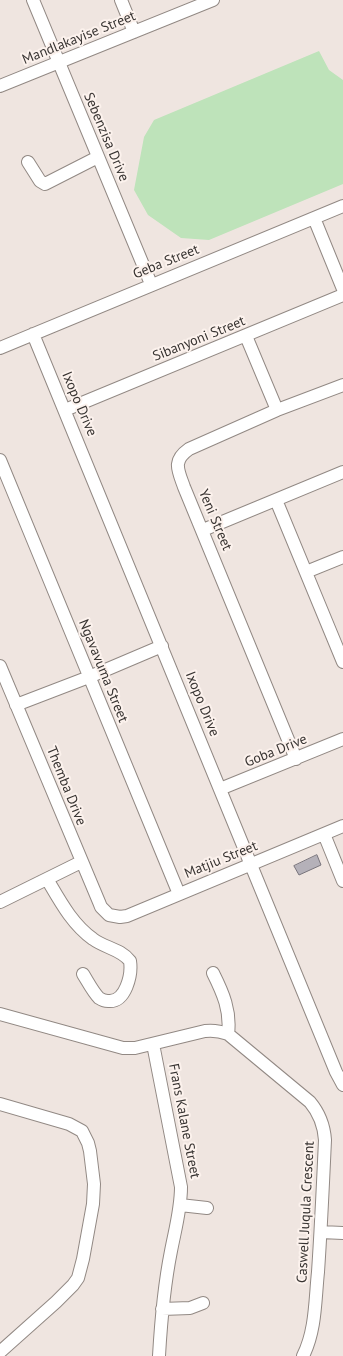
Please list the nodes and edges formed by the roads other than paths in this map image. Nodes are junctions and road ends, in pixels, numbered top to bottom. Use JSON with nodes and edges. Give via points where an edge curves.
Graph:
{"nodes":[{"id":1,"x":33,"y":0,"type":"edge"},
{"id":2,"x":121,"y":0,"type":"edge"},
{"id":3,"x":210,"y":1,"type":"edge"},
{"id":4,"x":134,"y":32,"type":"junction"},
{"id":5,"x":58,"y":62,"type":"junction"},
{"id":6,"x":0,"y":86,"type":"edge"},
{"id":7,"x":98,"y":157,"type":"junction"},
{"id":8,"x":28,"y":162,"type":"dead end"},
{"id":9,"x":343,"y":206,"type":"edge"},
{"id":10,"x":314,"y":218,"type":"junction"},
{"id":11,"x":151,"y":284,"type":"junction"},
{"id":12,"x":343,"y":289,"type":"edge"},
{"id":13,"x":343,"y":295,"type":"edge"},
{"id":14,"x":33,"y":334,"type":"junction"},
{"id":15,"x":246,"y":336,"type":"junction"},
{"id":16,"x":0,"y":348,"type":"edge"},
{"id":17,"x":343,"y":386,"type":"edge"},
{"id":18,"x":65,"y":410,"type":"junction"},
{"id":19,"x":277,"y":410,"type":"junction"},
{"id":20,"x":0,"y":460,"type":"edge"},
{"id":21,"x":343,"y":472,"type":"edge"},
{"id":22,"x":276,"y":500,"type":"junction"},
{"id":23,"x":203,"y":530,"type":"junction"},
{"id":24,"x":343,"y":557,"type":"edge"},
{"id":25,"x":306,"y":572,"type":"junction"},
{"id":26,"x":162,"y":646,"type":"junction"},
{"id":27,"x":342,"y":660,"type":"edge"},
{"id":28,"x":0,"y":666,"type":"edge"},
{"id":29,"x":89,"y":677,"type":"junction"},
{"id":30,"x":16,"y":706,"type":"junction"},
{"id":31,"x":343,"y":739,"type":"edge"},
{"id":32,"x":296,"y":759,"type":"junction"},
{"id":33,"x":220,"y":790,"type":"junction"},
{"id":34,"x":343,"y":826,"type":"edge"},
{"id":35,"x":324,"y":834,"type":"junction"},
{"id":36,"x":81,"y":862,"type":"junction"},
{"id":37,"x":251,"y":864,"type":"junction"},
{"id":38,"x":46,"y":879,"type":"junction"},
{"id":39,"x":343,"y":881,"type":"edge"},
{"id":40,"x":179,"y":894,"type":"junction"},
{"id":41,"x":0,"y":902,"type":"edge"},
{"id":42,"x":109,"y":915,"type":"joint"},
{"id":43,"x":213,"y":973,"type":"dead end"},
{"id":44,"x":83,"y":974,"type":"dead end"},
{"id":45,"x":0,"y":1014,"type":"edge"},
{"id":46,"x":228,"y":1034,"type":"junction"},
{"id":47,"x":154,"y":1044,"type":"junction"},
{"id":48,"x":343,"y":1085,"type":"edge"},
{"id":49,"x":0,"y":1104,"type":"edge"},
{"id":50,"x":180,"y":1205,"type":"junction"},
{"id":51,"x":207,"y":1208,"type":"dead end"},
{"id":52,"x":321,"y":1232,"type":"junction"},
{"id":53,"x":343,"y":1233,"type":"edge"},
{"id":54,"x":203,"y":1303,"type":"dead end"},
{"id":55,"x":162,"y":1309,"type":"junction"},
{"id":56,"x":0,"y":1352,"type":"edge"},
{"id":57,"x":159,"y":1356,"type":"edge"},
{"id":58,"x":303,"y":1356,"type":"edge"}],
"edges":[{"from":1,"to":5,"type":"street","name":"Sebenzisa Drive"},
{"from":2,"to":4,"type":"street"},
{"from":3,"to":4,"type":"street","name":"Mandlakayise Street"},
{"from":4,"to":5,"type":"street","name":"Mandlakayise Street"},
{"from":5,"to":6,"type":"street","name":"Mandlakayise Street"},
{"from":5,"to":7,"type":"street","name":"Sebenzisa Drive"},
{"from":7,"to":8,"type":"street","via":[[46,184],[40,181]]},
{"from":7,"to":11,"type":"street","name":"Sebenzisa Drive"},
{"from":9,"to":10,"type":"street","name":"Geba Street"},
{"from":10,"to":11,"type":"street","name":"Geba Street"},
{"from":10,"to":12,"type":"street"},
{"from":11,"to":14,"type":"street","name":"Geba Street"},
{"from":13,"to":15,"type":"street","name":"Sibanyoni Street"},
{"from":14,"to":16,"type":"street","name":"Geba Street"},
{"from":14,"to":18,"type":"street","name":"Ixopo Drive"},
{"from":15,"to":18,"type":"street","name":"Sibanyoni Street"},
{"from":15,"to":19,"type":"street"},
{"from":17,"to":19,"type":"street","name":"Yeni Street"},
{"from":18,"to":26,"type":"street","name":"Ixopo Drive"},
{"from":19,"to":23,"type":"street","name":"Yeni Street","via":[[189,449],[181,456],[178,468]]},
{"from":20,"to":29,"type":"street","name":"Ngavavuma Street"},
{"from":21,"to":22,"type":"street"},
{"from":22,"to":23,"type":"street"},
{"from":22,"to":25,"type":"street"},
{"from":23,"to":32,"type":"street","name":"Yeni Street"},
{"from":24,"to":25,"type":"street"},
{"from":25,"to":27,"type":"street"},
{"from":26,"to":29,"type":"street"},
{"from":26,"to":33,"type":"street","name":"Ixopo Drive"},
{"from":28,"to":30,"type":"street","name":"Themba Drive"},
{"from":29,"to":30,"type":"street"},
{"from":29,"to":40,"type":"street","name":"Ngavavuma Street"},
{"from":30,"to":36,"type":"street","name":"Themba Drive"},
{"from":31,"to":32,"type":"street","name":"Goba Drive"},
{"from":32,"to":33,"type":"street","name":"Goba Drive"},
{"from":33,"to":37,"type":"street","name":"Ixopo Drive"},
{"from":34,"to":35,"type":"street","name":"Matjiu Street"},
{"from":35,"to":37,"type":"street","name":"Matjiu Street"},
{"from":35,"to":39,"type":"street"},
{"from":36,"to":38,"type":"street"},
{"from":36,"to":42,"type":"street","name":"Themba Drive","via":[[101,907]]},
{"from":37,"to":40,"type":"street","name":"Matjiu Street"},
{"from":37,"to":48,"type":"street","name":"Ixopo Drive"},
{"from":38,"to":41,"type":"street"},
{"from":38,"to":44,"type":"street","via":[[75,922],[99,944],[121,953],[130,961],[125,991],[112,1002],[100,998]]},
{"from":40,"to":42,"type":"street","name":"Matjiu Street","via":[[127,916]]},
{"from":43,"to":46,"type":"street","via":[[228,1008]]},
{"from":45,"to":47,"type":"street","via":[[123,1048]]},
{"from":46,"to":47,"type":"street","via":[[205,1031]]},
{"from":46,"to":52,"type":"street","name":"Caswell Juqula Crescent","via":[[301,1093],[317,1110],[322,1120],[325,1140]]},
{"from":47,"to":50,"type":"street","name":"Frans Kalane Street","via":[[182,1187]]},
{"from":49,"to":56,"type":"street","via":[[69,1124],[82,1131],[88,1143],[94,1184],[93,1204],[78,1278],[56,1302]]},
{"from":50,"to":51,"type":"street"},
{"from":50,"to":55,"type":"street","name":"Frans Kalane Street"},
{"from":52,"to":53,"type":"street"},
{"from":52,"to":58,"type":"street","name":"Caswell Juqula Crescent","via":[[314,1316]]},
{"from":54,"to":55,"type":"street","via":[[190,1308]]},
{"from":55,"to":57,"type":"street","name":"Frans Kalane Street"}]}
